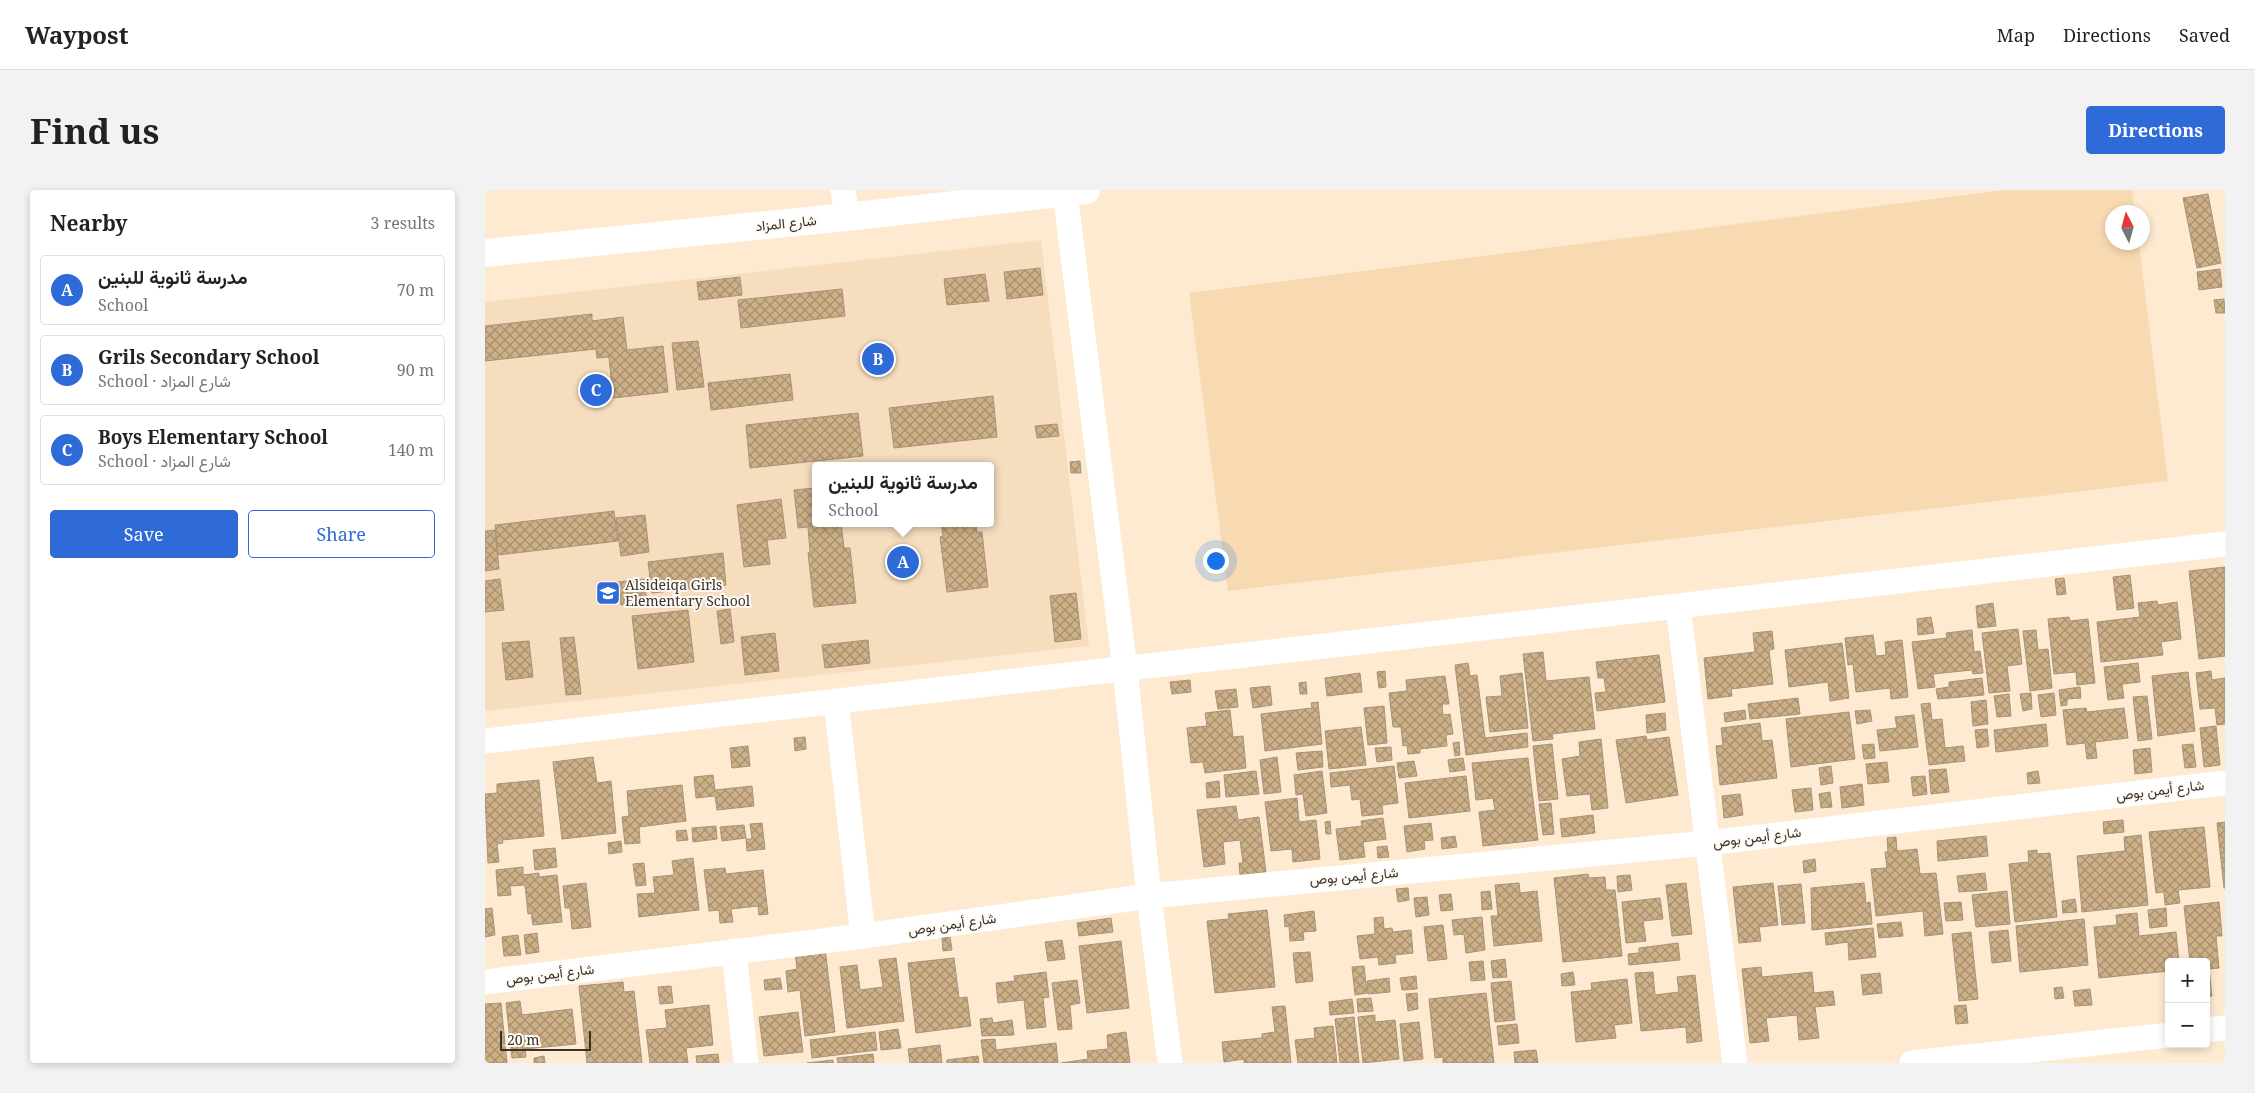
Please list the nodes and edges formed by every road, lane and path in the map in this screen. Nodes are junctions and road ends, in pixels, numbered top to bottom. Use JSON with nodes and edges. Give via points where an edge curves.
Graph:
{"nodes":[{"id":1,"x":843,"y":190,"type":"edge"},
{"id":2,"x":1075,"y":191,"type":"edge"},
{"id":3,"x":847,"y":217,"type":"junction"},
{"id":4,"x":485,"y":252,"type":"edge"},
{"id":5,"x":2225,"y":544,"type":"edge"},
{"id":6,"x":1678,"y":606,"type":"junction"},
{"id":7,"x":1125,"y":668,"type":"junction"},
{"id":8,"x":836,"y":701,"type":"junction"},
{"id":9,"x":485,"y":741,"type":"edge"},
{"id":10,"x":2225,"y":783,"type":"edge"},
{"id":11,"x":1707,"y":843,"type":"junction"},
{"id":12,"x":1149,"y":896,"type":"junction"},
{"id":13,"x":863,"y":936,"type":"junction"},
{"id":14,"x":734,"y":950,"type":"junction"},
{"id":15,"x":485,"y":982,"type":"edge"},
{"id":16,"x":2225,"y":1028,"type":"edge"},
{"id":17,"x":2210,"y":1030,"type":"edge"},
{"id":18,"x":2165,"y":1035,"type":"edge"},
{"id":19,"x":746,"y":1063,"type":"edge"},
{"id":20,"x":1170,"y":1063,"type":"edge"},
{"id":21,"x":1735,"y":1063,"type":"edge"},
{"id":22,"x":1912,"y":1063,"type":"edge"}],
"edges":[{"from":1,"to":3,"type":"street"},
{"from":2,"to":3,"type":"street","name":"شارع المزاد"},
{"from":2,"to":7,"type":"street"},
{"from":3,"to":4,"type":"street","name":"شارع المزاد"},
{"from":5,"to":6,"type":"street"},
{"from":6,"to":7,"type":"street"},
{"from":6,"to":11,"type":"street"},
{"from":7,"to":8,"type":"street"},
{"from":7,"to":12,"type":"street"},
{"from":8,"to":9,"type":"street"},
{"from":8,"to":13,"type":"street"},
{"from":10,"to":11,"type":"street","name":"شارع أيمن بوص"},
{"from":11,"to":12,"type":"street","name":"شارع أيمن بوص"},
{"from":11,"to":21,"type":"street"},
{"from":12,"to":13,"type":"street","name":"شارع أيمن بوص"},
{"from":12,"to":20,"type":"street"},
{"from":13,"to":14,"type":"street","name":"شارع أيمن بوص"},
{"from":14,"to":15,"type":"street","name":"شارع أيمن بوص"},
{"from":14,"to":19,"type":"street"},
{"from":16,"to":17,"type":"street"},
{"from":18,"to":22,"type":"street"}]}
